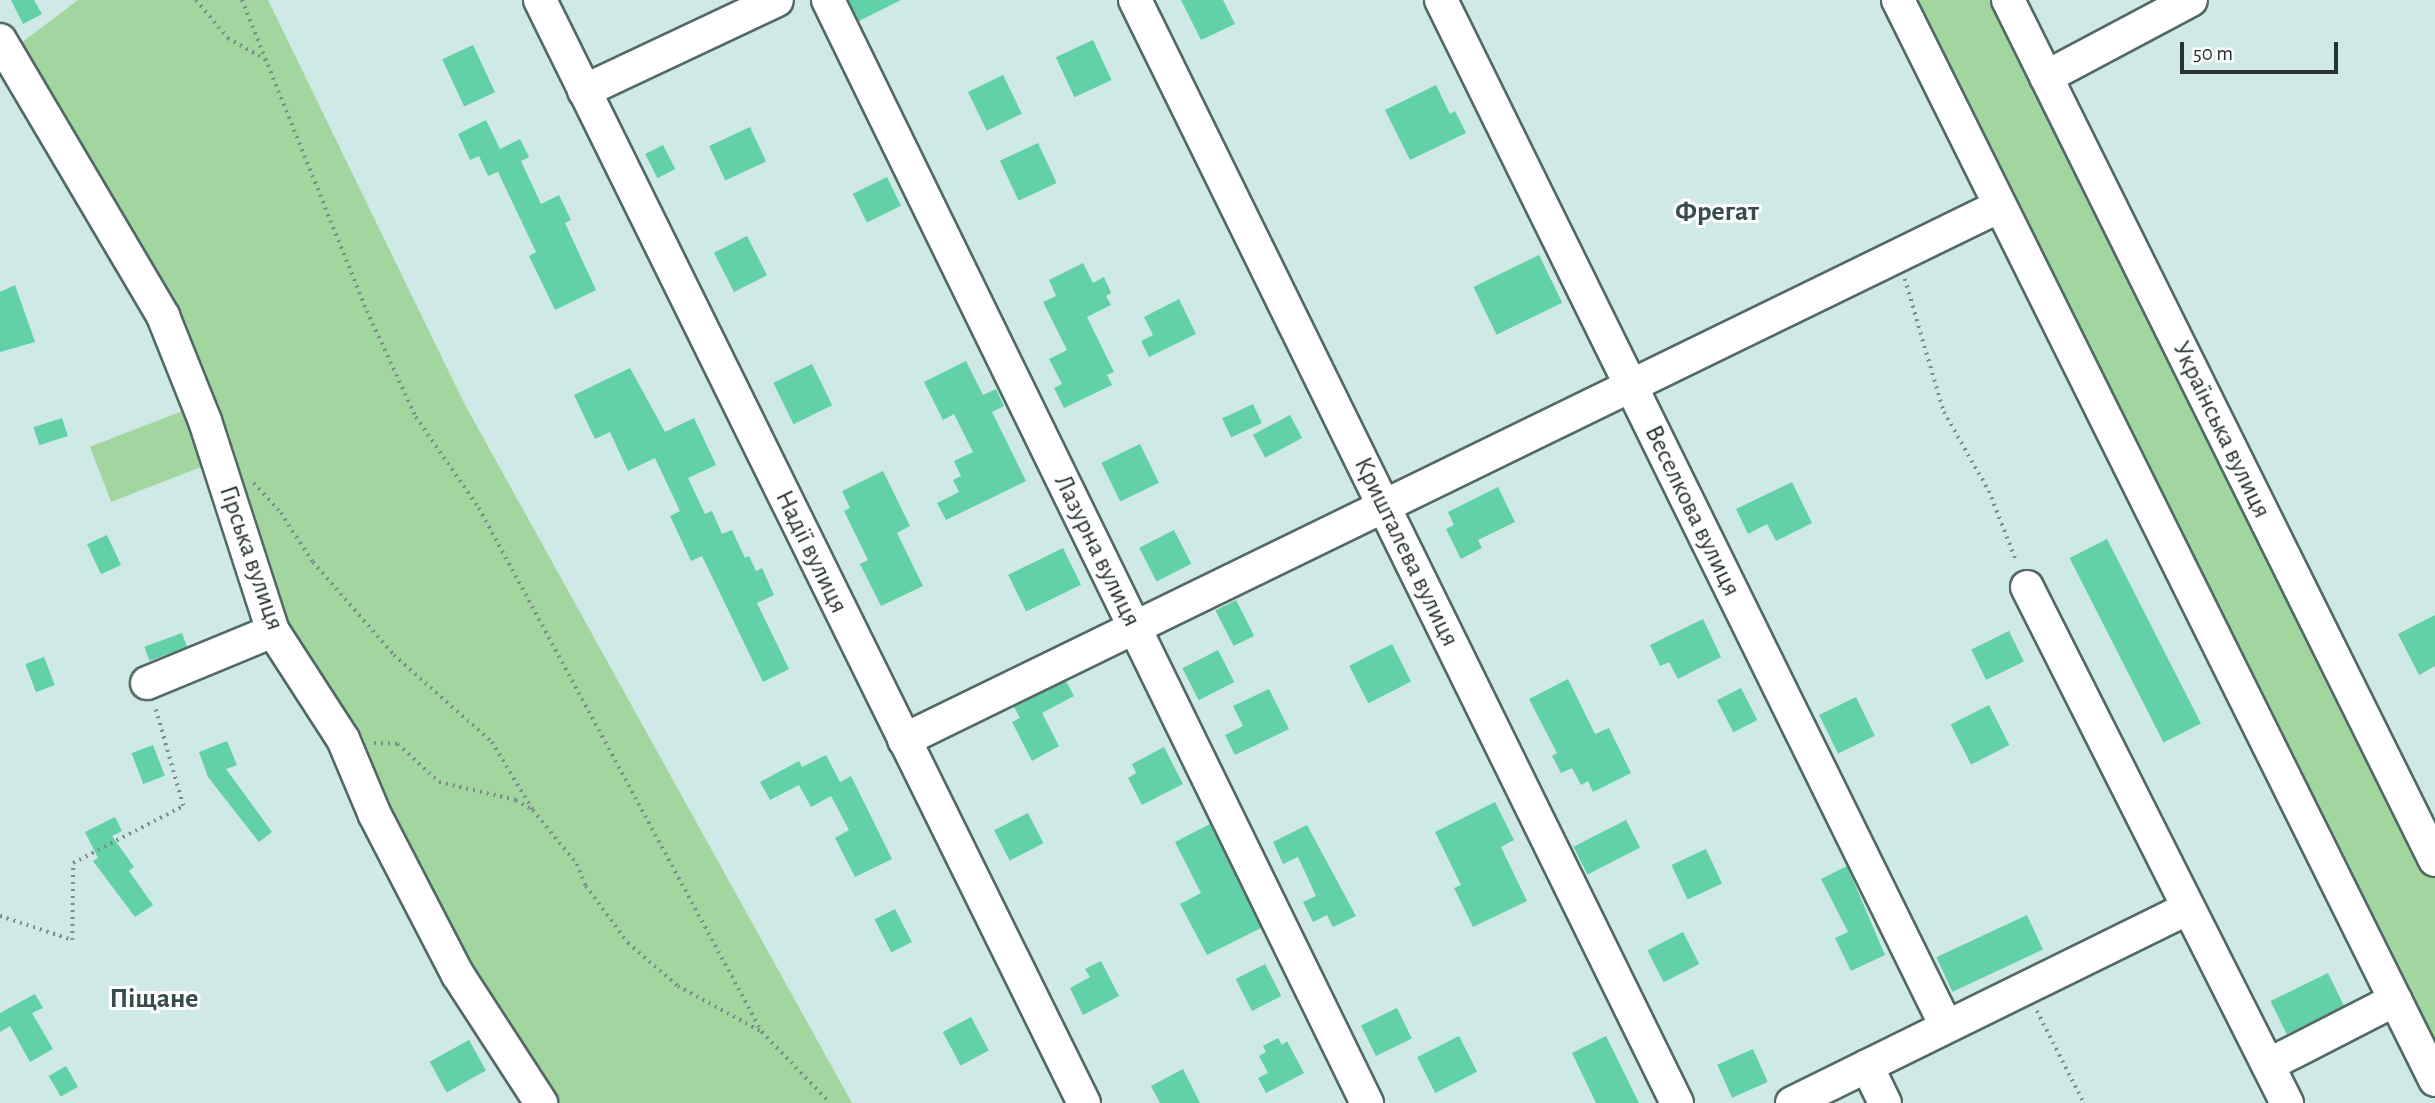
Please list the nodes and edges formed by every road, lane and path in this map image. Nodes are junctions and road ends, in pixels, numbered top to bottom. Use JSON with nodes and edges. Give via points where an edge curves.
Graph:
{"nodes":[{"id":1,"x":195,"y":0,"type":"edge"},
{"id":2,"x":242,"y":0,"type":"edge"},
{"id":3,"x":540,"y":0,"type":"edge"},
{"id":4,"x":777,"y":0,"type":"edge"},
{"id":5,"x":828,"y":0,"type":"edge"},
{"id":6,"x":1135,"y":0,"type":"edge"},
{"id":7,"x":1441,"y":0,"type":"edge"},
{"id":8,"x":1898,"y":0,"type":"edge"},
{"id":9,"x":2008,"y":0,"type":"edge"},
{"id":10,"x":2191,"y":0,"type":"edge"},
{"id":11,"x":3,"y":50,"type":"edge"},
{"id":12,"x":270,"y":62,"type":"junction"},
{"id":13,"x":2046,"y":76,"type":"junction"},
{"id":14,"x":584,"y":91,"type":"junction"},
{"id":15,"x":2000,"y":206,"type":"junction"},
{"id":16,"x":1896,"y":256,"type":"junction"},
{"id":17,"x":1631,"y":386,"type":"junction"},
{"id":18,"x":248,"y":476,"type":"dead end"},
{"id":19,"x":1384,"y":506,"type":"junction"},
{"id":20,"x":2027,"y":587,"type":"joint"},
{"id":21,"x":1135,"y":628,"type":"junction"},
{"id":22,"x":273,"y":631,"type":"junction"},
{"id":23,"x":147,"y":683,"type":"joint"},
{"id":24,"x":904,"y":740,"type":"junction"},
{"id":25,"x":370,"y":743,"type":"dead end"},
{"id":26,"x":533,"y":810,"type":"junction"},
{"id":27,"x":2432,"y":848,"type":"edge"},
{"id":28,"x":2188,"y":908,"type":"junction"},
{"id":29,"x":0,"y":916,"type":"edge"},
{"id":30,"x":2024,"y":989,"type":"junction"},
{"id":31,"x":2395,"y":1000,"type":"junction"},
{"id":32,"x":1944,"y":1022,"type":"dead end"},
{"id":33,"x":762,"y":1032,"type":"junction"},
{"id":34,"x":2268,"y":1065,"type":"junction"},
{"id":35,"x":1867,"y":1066,"type":"junction"},
{"id":36,"x":2435,"y":1080,"type":"edge"},
{"id":37,"x":541,"y":1103,"type":"edge"},
{"id":38,"x":830,"y":1103,"type":"edge"},
{"id":39,"x":1084,"y":1103,"type":"edge"},
{"id":40,"x":1367,"y":1103,"type":"edge"},
{"id":41,"x":1676,"y":1103,"type":"edge"},
{"id":42,"x":1792,"y":1103,"type":"edge"},
{"id":43,"x":1885,"y":1103,"type":"edge"},
{"id":44,"x":2084,"y":1103,"type":"edge"},
{"id":45,"x":2287,"y":1103,"type":"edge"}],
"edges":[{"from":1,"to":12,"type":"path","via":[[228,38]]},
{"from":2,"to":12,"type":"path"},
{"from":3,"to":14,"type":"street","name":"Надії вулиця"},
{"from":4,"to":14,"type":"street"},
{"from":5,"to":21,"type":"street","name":"Лазурна вулиця"},
{"from":6,"to":19,"type":"street","name":"Кришталева вулиця"},
{"from":7,"to":17,"type":"street","name":"Веселкова вулиця"},
{"from":8,"to":15,"type":"street"},
{"from":9,"to":13,"type":"street","name":"Українська вулиця"},
{"from":10,"to":13,"type":"street"},
{"from":11,"to":22,"type":"street","name":"Гірська вулиця","via":[[163,316],[205,421]]},
{"from":12,"to":33,"type":"path","via":[[367,311],[416,418],[479,508]]},
{"from":13,"to":27,"type":"street","name":"Українська вулиця"},
{"from":14,"to":24,"type":"street","name":"Надії вулиця"},
{"from":15,"to":16,"type":"street"},
{"from":15,"to":31,"type":"street"},
{"from":16,"to":17,"type":"street"},
{"from":16,"to":20,"type":"path","via":[[1944,412],[1989,491]]},
{"from":17,"to":19,"type":"street"},
{"from":17,"to":32,"type":"street","name":"Веселкова вулиця"},
{"from":18,"to":26,"type":"path","via":[[281,513],[313,562],[394,654],[492,742]]},
{"from":19,"to":21,"type":"street"},
{"from":19,"to":41,"type":"street","name":"Кришталева вулиця"},
{"from":20,"to":28,"type":"street"},
{"from":21,"to":24,"type":"street"},
{"from":21,"to":40,"type":"street","name":"Лазурна вулиця"},
{"from":22,"to":23,"type":"street"},
{"from":22,"to":37,"type":"street","name":"Гірська вулиця","via":[[343,739],[375,815],[458,975]]},
{"from":23,"to":29,"type":"path","via":[[183,806],[74,863],[72,940]]},
{"from":24,"to":39,"type":"street","name":"Надії вулиця"},
{"from":25,"to":26,"type":"path","via":[[398,744],[439,782],[516,800]]},
{"from":26,"to":33,"type":"path","via":[[577,864],[586,886],[628,943],[678,986]]},
{"from":28,"to":30,"type":"street"},
{"from":28,"to":34,"type":"street"},
{"from":30,"to":35,"type":"street"},
{"from":30,"to":44,"type":"path"},
{"from":31,"to":34,"type":"street"},
{"from":31,"to":36,"type":"street"},
{"from":33,"to":38,"type":"path"},
{"from":34,"to":45,"type":"street"},
{"from":35,"to":42,"type":"street"},
{"from":35,"to":43,"type":"street"}]}
